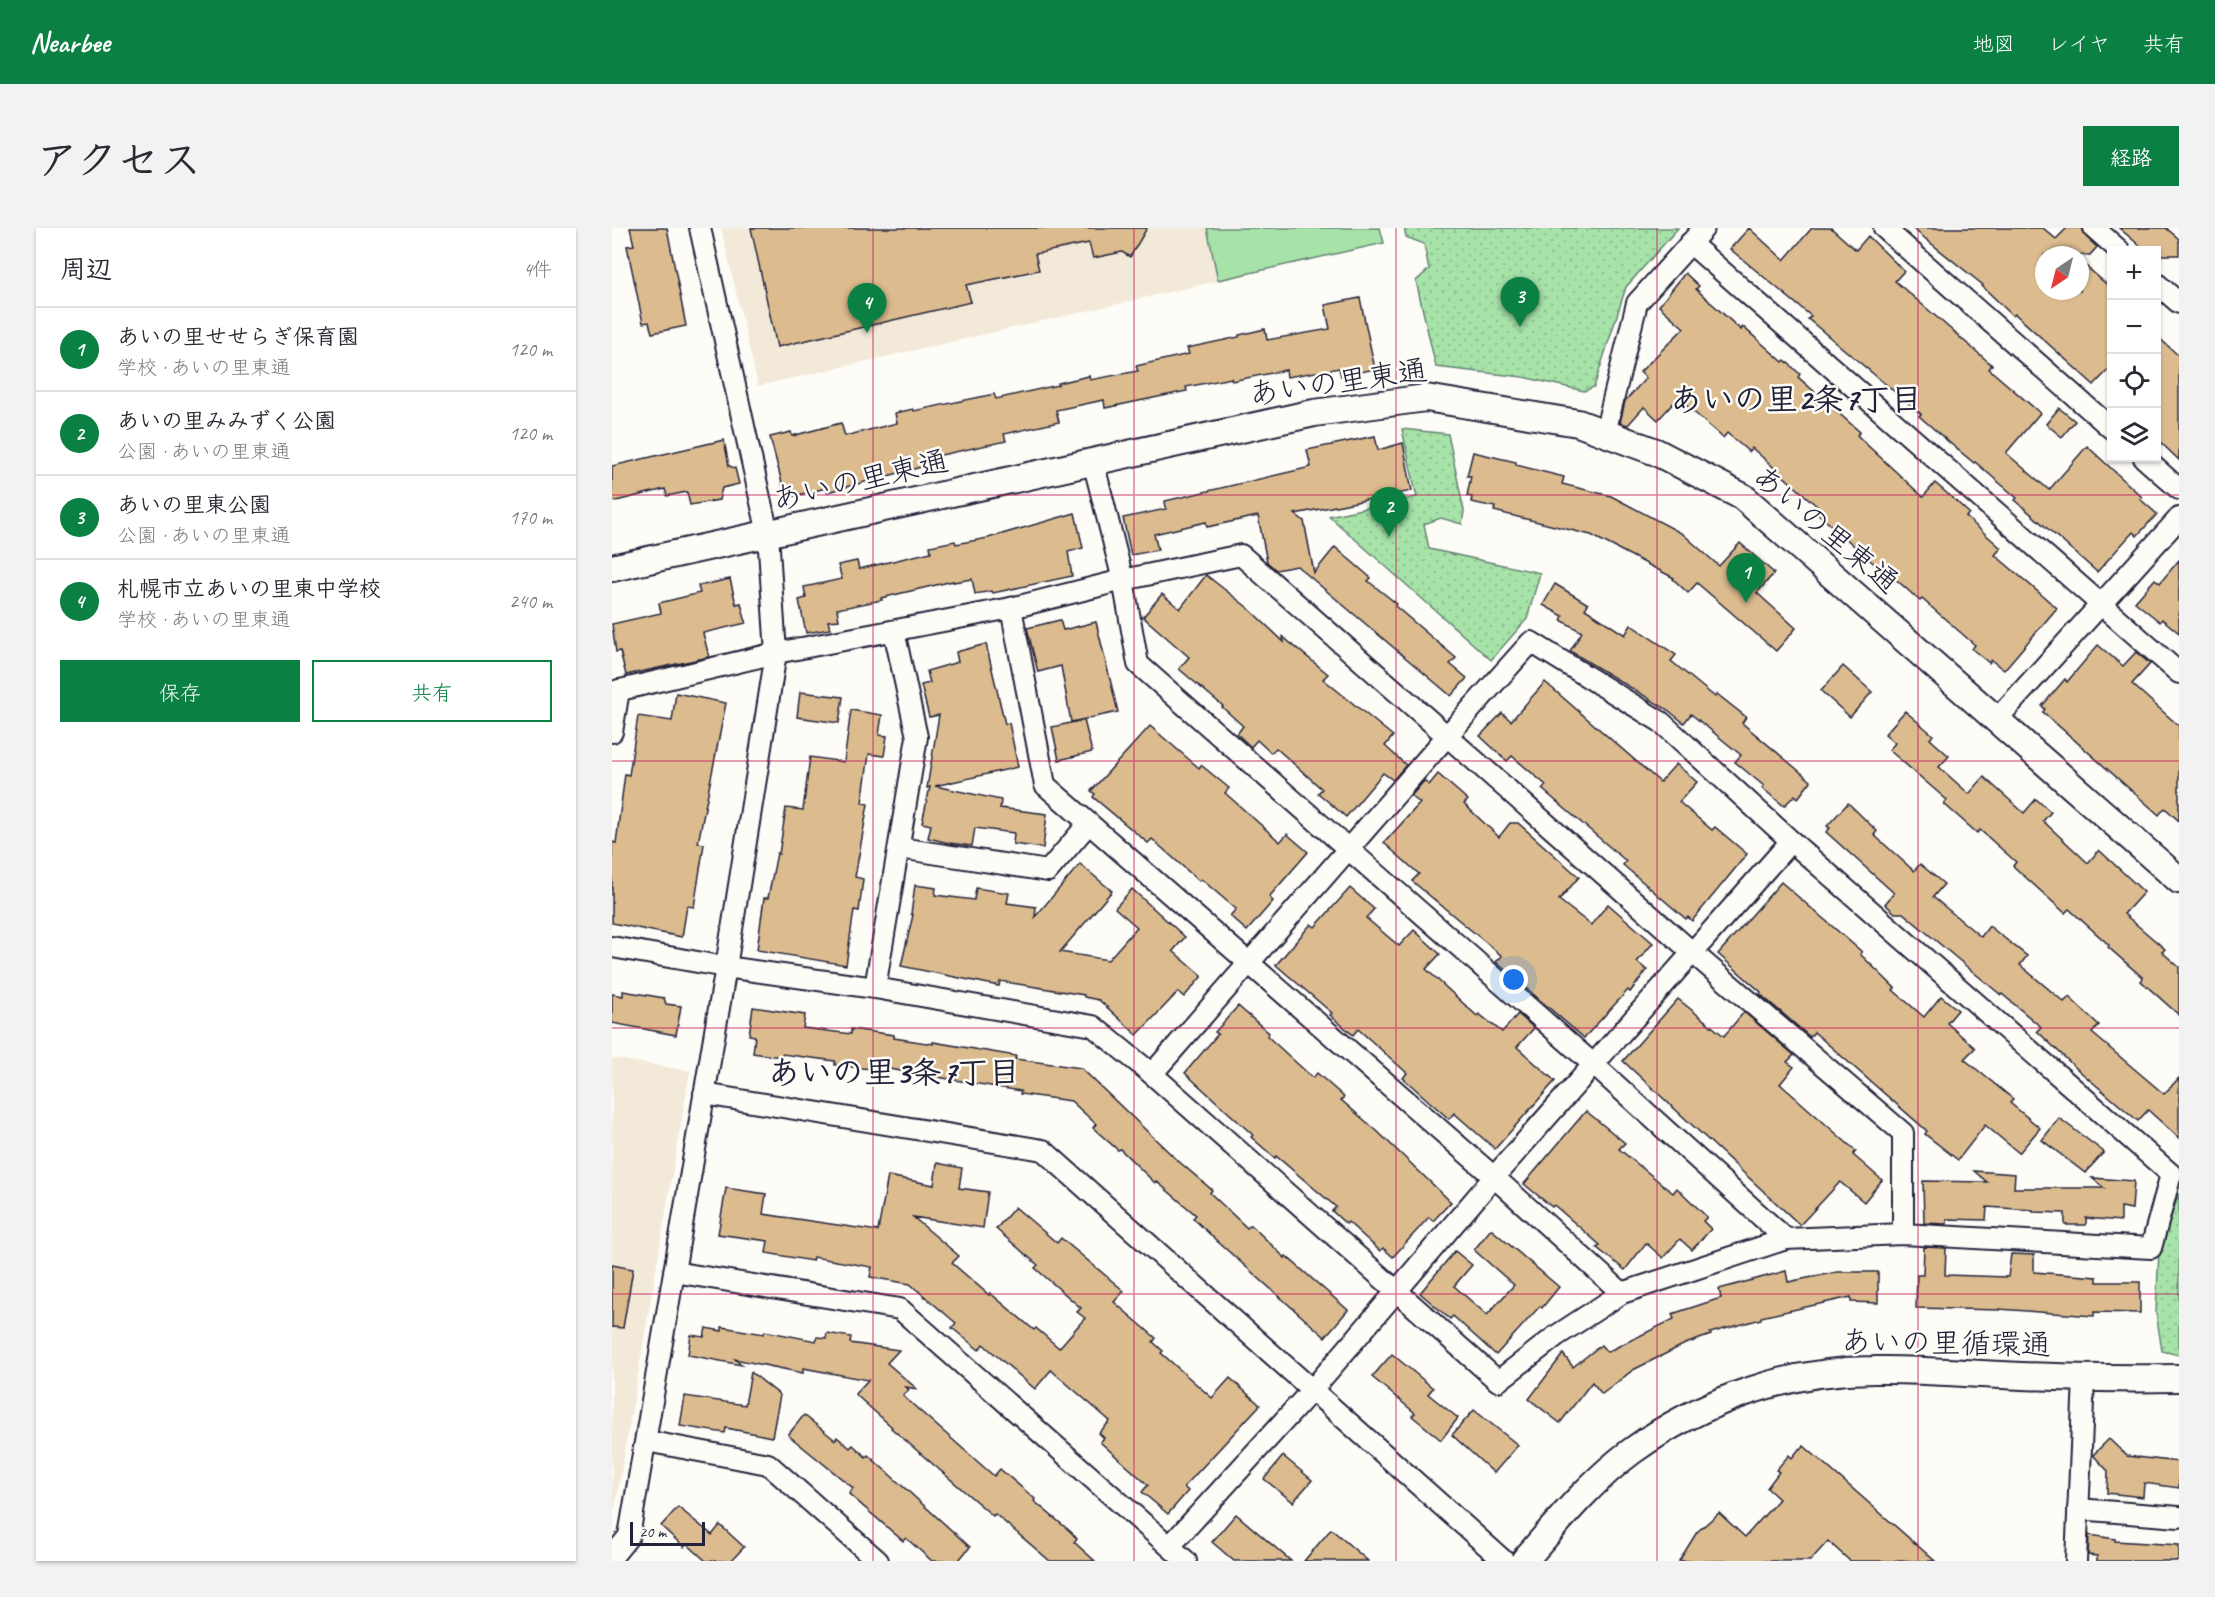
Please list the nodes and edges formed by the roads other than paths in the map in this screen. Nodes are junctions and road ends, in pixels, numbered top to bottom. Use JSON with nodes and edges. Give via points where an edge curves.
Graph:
{"nodes":[{"id":1,"x":700,"y":228,"type":"edge"},
{"id":2,"x":1704,"y":228,"type":"edge"},
{"id":3,"x":1884,"y":228,"type":"edge"},
{"id":4,"x":2094,"y":228,"type":"edge"},
{"id":5,"x":1690,"y":243,"type":"junction"},
{"id":6,"x":2114,"y":246,"type":"edge"},
{"id":7,"x":2161,"y":287,"type":"edge"},
{"id":8,"x":2179,"y":303,"type":"edge"},
{"id":9,"x":2107,"y":425,"type":"edge"},
{"id":10,"x":1605,"y":433,"type":"junction"},
{"id":11,"x":1093,"y":461,"type":"junction"},
{"id":12,"x":2149,"y":462,"type":"edge"},
{"id":13,"x":2179,"y":489,"type":"edge"},
{"id":14,"x":2179,"y":519,"type":"edge"},
{"id":15,"x":768,"y":534,"type":"junction"},
{"id":16,"x":612,"y":568,"type":"edge"},
{"id":17,"x":1122,"y":580,"type":"junction"},
{"id":18,"x":2102,"y":605,"type":"junction"},
{"id":19,"x":1011,"y":608,"type":"junction"},
{"id":20,"x":894,"y":631,"type":"junction"},
{"id":21,"x":776,"y":653,"type":"junction"},
{"id":22,"x":2179,"y":673,"type":"edge"},
{"id":23,"x":615,"y":691,"type":"edge"},
{"id":24,"x":1997,"y":719,"type":"junction"},
{"id":25,"x":612,"y":732,"type":"edge"},
{"id":26,"x":1447,"y":736,"type":"junction"},
{"id":27,"x":1089,"y":824,"type":"junction"},
{"id":28,"x":1791,"y":841,"type":"junction"},
{"id":29,"x":900,"y":848,"type":"junction"},
{"id":30,"x":1348,"y":849,"type":"junction"},
{"id":31,"x":2179,"y":880,"type":"edge"},
{"id":32,"x":612,"y":947,"type":"edge"},
{"id":33,"x":1693,"y":953,"type":"junction"},
{"id":34,"x":1249,"y":961,"type":"junction"},
{"id":35,"x":726,"y":967,"type":"junction"},
{"id":36,"x":875,"y":988,"type":"junction"},
{"id":37,"x":1594,"y":1065,"type":"junction"},
{"id":38,"x":1152,"y":1074,"type":"junction"},
{"id":39,"x":704,"y":1094,"type":"junction"},
{"id":40,"x":1494,"y":1177,"type":"junction"},
{"id":41,"x":1903,"y":1234,"type":"junction"},
{"id":42,"x":1786,"y":1239,"type":"junction"},
{"id":43,"x":674,"y":1272,"type":"junction"},
{"id":44,"x":1395,"y":1291,"type":"junction"},
{"id":45,"x":1622,"y":1293,"type":"junction"},
{"id":46,"x":2179,"y":1378,"type":"edge"},
{"id":47,"x":2084,"y":1379,"type":"junction"},
{"id":48,"x":1312,"y":1390,"type":"junction"},
{"id":49,"x":646,"y":1441,"type":"junction"},
{"id":50,"x":2078,"y":1509,"type":"junction"},
{"id":51,"x":2179,"y":1517,"type":"edge"},
{"id":52,"x":1170,"y":1546,"type":"junction"},
{"id":53,"x":612,"y":1557,"type":"edge"},
{"id":54,"x":878,"y":1561,"type":"edge"},
{"id":55,"x":1186,"y":1561,"type":"edge"},
{"id":56,"x":1504,"y":1561,"type":"edge"},
{"id":57,"x":1524,"y":1561,"type":"edge"},
{"id":58,"x":2076,"y":1561,"type":"edge"}],
"edges":[{"from":1,"to":15,"type":"street"},
{"from":2,"to":5,"type":"street"},
{"from":3,"to":9,"type":"street"},
{"from":4,"to":6,"type":"street"},
{"from":5,"to":10,"type":"street","via":[[1637,303]]},
{"from":5,"to":18,"type":"street"},
{"from":7,"to":8,"type":"street"},
{"from":10,"to":11,"type":"street","name":"あいの里東通","via":[[1578,423],[1426,398],[1314,413]]},
{"from":10,"to":24,"type":"street","name":"あいの里東通","via":[[1656,452],[1743,497]]},
{"from":11,"to":15,"type":"street","name":"あいの里東通"},
{"from":11,"to":17,"type":"street"},
{"from":12,"to":13,"type":"street"},
{"from":14,"to":18,"type":"street"},
{"from":15,"to":16,"type":"street","name":"あいの里東通"},
{"from":15,"to":21,"type":"street"},
{"from":17,"to":19,"type":"street"},
{"from":17,"to":26,"type":"street","via":[[1241,555]]},
{"from":17,"to":30,"type":"street","via":[[1138,664]]},
{"from":18,"to":22,"type":"street"},
{"from":18,"to":24,"type":"street"},
{"from":19,"to":20,"type":"street"},
{"from":19,"to":27,"type":"street","via":[[1045,785]]},
{"from":20,"to":21,"type":"street"},
{"from":20,"to":29,"type":"street","via":[[917,737]]},
{"from":21,"to":23,"type":"street"},
{"from":21,"to":35,"type":"street"},
{"from":23,"to":25,"type":"street"},
{"from":24,"to":31,"type":"street","name":"あいの里東通"},
{"from":26,"to":28,"type":"street","via":[[1531,642],[1661,723]]},
{"from":26,"to":30,"type":"street"},
{"from":26,"to":33,"type":"street"},
{"from":27,"to":29,"type":"street","via":[[1048,871]]},
{"from":27,"to":34,"type":"street"},
{"from":28,"to":33,"type":"street"},
{"from":28,"to":41,"type":"street","via":[[2171,1174],[2151,1248]]},
{"from":29,"to":36,"type":"street"},
{"from":30,"to":34,"type":"street"},
{"from":30,"to":37,"type":"street"},
{"from":32,"to":35,"type":"street"},
{"from":33,"to":37,"type":"street"},
{"from":33,"to":41,"type":"street","via":[[1903,1133]]},
{"from":34,"to":38,"type":"street"},
{"from":34,"to":40,"type":"street"},
{"from":35,"to":36,"type":"street"},
{"from":35,"to":39,"type":"street"},
{"from":36,"to":38,"type":"street","via":[[1093,1026]]},
{"from":37,"to":40,"type":"street"},
{"from":37,"to":42,"type":"street"},
{"from":38,"to":44,"type":"street"},
{"from":39,"to":43,"type":"street"},
{"from":39,"to":48,"type":"street","via":[[1044,1150]]},
{"from":40,"to":44,"type":"street"},
{"from":40,"to":45,"type":"street"},
{"from":41,"to":42,"type":"street"},
{"from":42,"to":45,"type":"street"},
{"from":43,"to":49,"type":"street"},
{"from":43,"to":52,"type":"street","via":[[900,1309]]},
{"from":44,"to":45,"type":"street","via":[[1498,1381],[1556,1336]]},
{"from":44,"to":48,"type":"street"},
{"from":46,"to":47,"type":"street","name":"あいの里循環通"},
{"from":47,"to":50,"type":"street"},
{"from":47,"to":57,"type":"street","name":"あいの里循環通","via":[[1873,1370],[1814,1375],[1771,1384],[1722,1400],[1631,1452],[1597,1481]]},
{"from":48,"to":52,"type":"street"},
{"from":48,"to":56,"type":"street"},
{"from":49,"to":53,"type":"street","via":[[629,1536]]},
{"from":49,"to":54,"type":"street","via":[[768,1464]]},
{"from":50,"to":51,"type":"street"},
{"from":50,"to":58,"type":"street"},
{"from":52,"to":55,"type":"street"}]}
